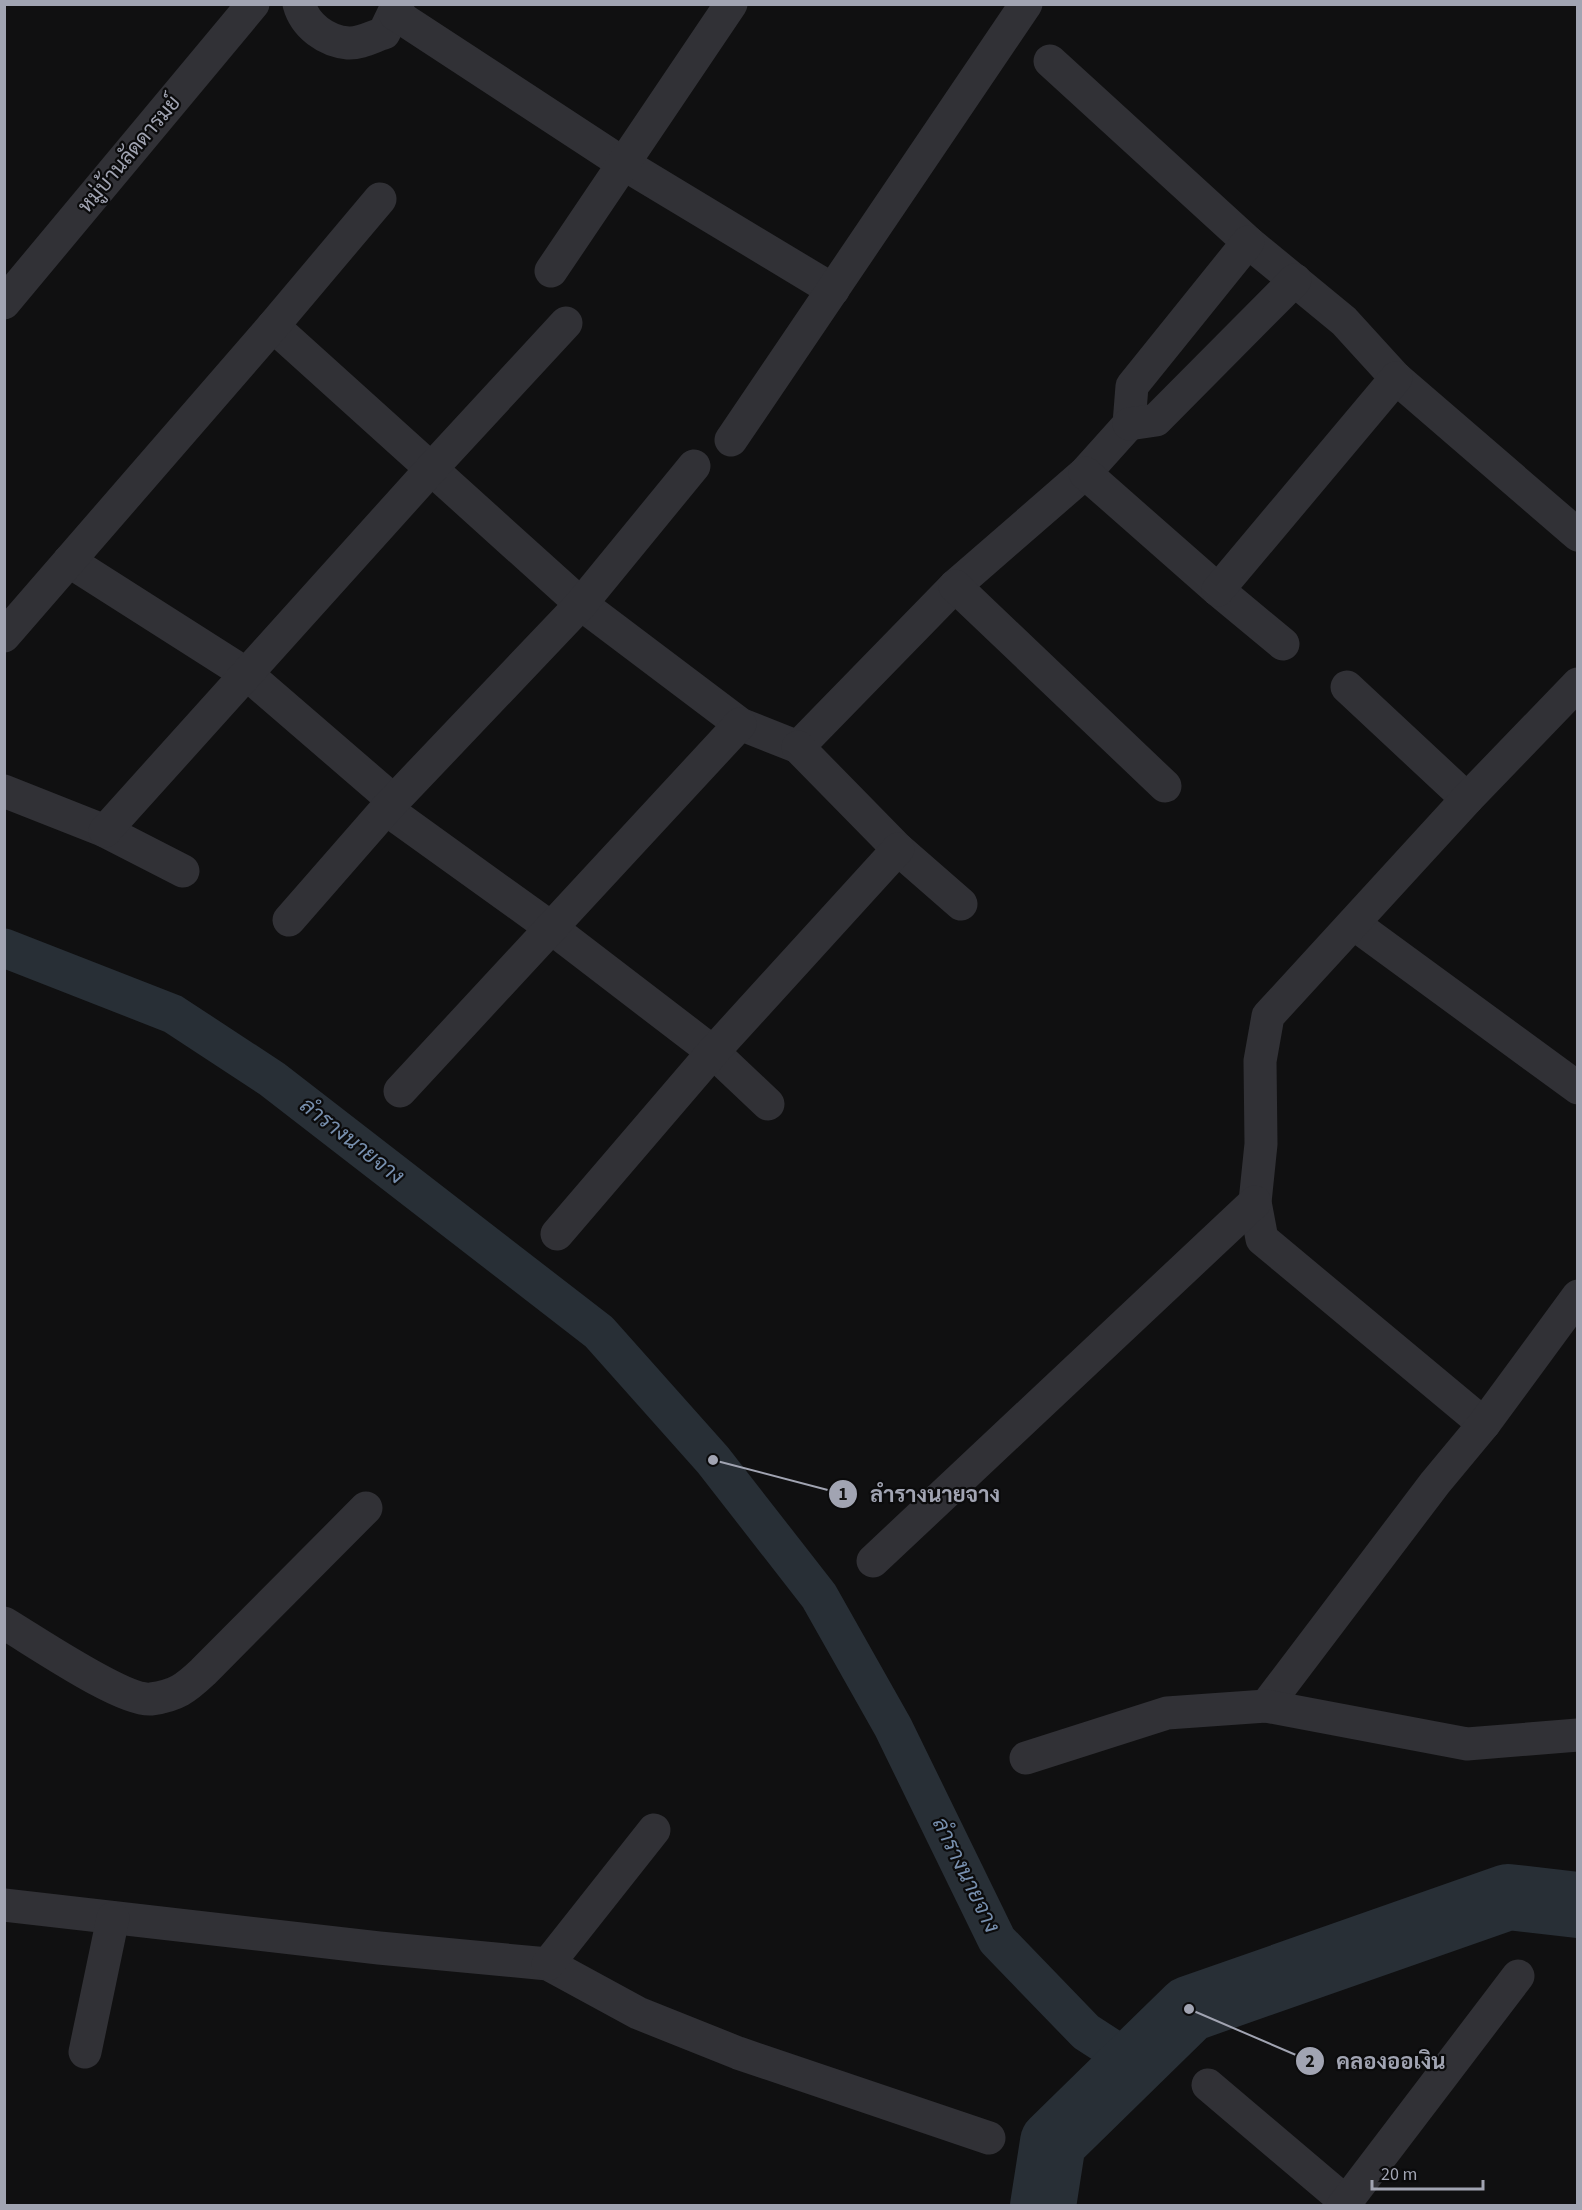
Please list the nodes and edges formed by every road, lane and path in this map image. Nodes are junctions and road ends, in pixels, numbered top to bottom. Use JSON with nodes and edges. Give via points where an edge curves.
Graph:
{"nodes":[{"id":1,"x":253,"y":4,"type":"edge"},
{"id":2,"x":299,"y":4,"type":"edge"},
{"id":3,"x":731,"y":4,"type":"edge"},
{"id":4,"x":1026,"y":4,"type":"edge"},
{"id":5,"x":396,"y":9,"type":"edge"},
{"id":6,"x":1050,"y":61,"type":"dead end"},
{"id":7,"x":624,"y":164,"type":"junction"},
{"id":8,"x":380,"y":199,"type":"dead end"},
{"id":9,"x":1248,"y":242,"type":"junction"},
{"id":10,"x":551,"y":271,"type":"dead end"},
{"id":11,"x":1295,"y":280,"type":"junction"},
{"id":12,"x":833,"y":290,"type":"junction"},
{"id":13,"x":4,"y":303,"type":"edge"},
{"id":14,"x":566,"y":323,"type":"dead end"},
{"id":15,"x":273,"y":326,"type":"junction"},
{"id":16,"x":1396,"y":378,"type":"junction"},
{"id":17,"x":1129,"y":424,"type":"junction"},
{"id":18,"x":731,"y":440,"type":"dead end"},
{"id":19,"x":694,"y":466,"type":"dead end"},
{"id":20,"x":432,"y":468,"type":"junction"},
{"id":21,"x":1085,"y":473,"type":"junction"},
{"id":22,"x":1578,"y":535,"type":"edge"},
{"id":23,"x":69,"y":561,"type":"junction"},
{"id":24,"x":955,"y":586,"type":"junction"},
{"id":25,"x":1218,"y":590,"type":"junction"},
{"id":26,"x":581,"y":604,"type":"junction"},
{"id":27,"x":4,"y":636,"type":"edge"},
{"id":28,"x":1283,"y":644,"type":"dead end"},
{"id":29,"x":248,"y":675,"type":"junction"},
{"id":30,"x":1578,"y":684,"type":"edge"},
{"id":31,"x":1347,"y":687,"type":"dead end"},
{"id":32,"x":740,"y":724,"type":"junction"},
{"id":33,"x":798,"y":747,"type":"junction"},
{"id":34,"x":1165,"y":786,"type":"dead end"},
{"id":35,"x":4,"y":791,"type":"edge"},
{"id":36,"x":1467,"y":799,"type":"junction"},
{"id":37,"x":390,"y":805,"type":"junction"},
{"id":38,"x":105,"y":831,"type":"junction"},
{"id":39,"x":898,"y":849,"type":"junction"},
{"id":40,"x":183,"y":870,"type":"dead end"},
{"id":41,"x":961,"y":904,"type":"dead end"},
{"id":42,"x":289,"y":920,"type":"dead end"},
{"id":43,"x":1354,"y":924,"type":"junction"},
{"id":44,"x":550,"y":927,"type":"junction"},
{"id":45,"x":713,"y":1052,"type":"junction"},
{"id":46,"x":1578,"y":1088,"type":"edge"},
{"id":47,"x":400,"y":1091,"type":"dead end"},
{"id":48,"x":768,"y":1104,"type":"dead end"},
{"id":49,"x":1255,"y":1202,"type":"junction"},
{"id":50,"x":557,"y":1234,"type":"dead end"},
{"id":51,"x":1578,"y":1296,"type":"edge"},
{"id":52,"x":1484,"y":1424,"type":"junction"},
{"id":53,"x":366,"y":1508,"type":"dead end"},
{"id":54,"x":873,"y":1561,"type":"dead end"},
{"id":55,"x":4,"y":1623,"type":"edge"},
{"id":56,"x":1266,"y":1706,"type":"junction"},
{"id":57,"x":1578,"y":1735,"type":"edge"},
{"id":58,"x":1026,"y":1758,"type":"dead end"},
{"id":59,"x":654,"y":1830,"type":"dead end"},
{"id":60,"x":4,"y":1905,"type":"edge"},
{"id":61,"x":113,"y":1918,"type":"junction"},
{"id":62,"x":548,"y":1964,"type":"junction"},
{"id":63,"x":1518,"y":1976,"type":"dead end"},
{"id":64,"x":85,"y":2052,"type":"dead end"},
{"id":65,"x":1208,"y":2085,"type":"dead end"},
{"id":66,"x":989,"y":2138,"type":"dead end"},
{"id":67,"x":1344,"y":2204,"type":"edge"}],
"edges":[{"from":1,"to":13,"type":"street","name":"หมู่บ้านลัดดารมย์"},
{"from":2,"to":5,"type":"street","via":[[322,36],[350,43],[384,33]]},
{"from":3,"to":7,"type":"street"},
{"from":4,"to":12,"type":"street"},
{"from":5,"to":7,"type":"street"},
{"from":6,"to":9,"type":"street"},
{"from":7,"to":10,"type":"street"},
{"from":7,"to":12,"type":"street"},
{"from":8,"to":15,"type":"street"},
{"from":9,"to":11,"type":"street"},
{"from":9,"to":17,"type":"street","via":[[1132,386]]},
{"from":11,"to":16,"type":"street","via":[[1344,321]]},
{"from":11,"to":17,"type":"street","via":[[1156,420]]},
{"from":12,"to":18,"type":"street"},
{"from":14,"to":20,"type":"street"},
{"from":15,"to":20,"type":"street"},
{"from":15,"to":23,"type":"street"},
{"from":16,"to":22,"type":"street"},
{"from":16,"to":25,"type":"street"},
{"from":17,"to":21,"type":"street"},
{"from":19,"to":26,"type":"street"},
{"from":20,"to":26,"type":"street"},
{"from":20,"to":29,"type":"street"},
{"from":21,"to":24,"type":"street"},
{"from":21,"to":25,"type":"street"},
{"from":23,"to":27,"type":"street"},
{"from":23,"to":29,"type":"street"},
{"from":24,"to":33,"type":"street"},
{"from":24,"to":34,"type":"street"},
{"from":25,"to":28,"type":"street"},
{"from":26,"to":32,"type":"street"},
{"from":26,"to":37,"type":"street"},
{"from":29,"to":37,"type":"street"},
{"from":29,"to":38,"type":"street"},
{"from":30,"to":36,"type":"street"},
{"from":31,"to":36,"type":"street"},
{"from":32,"to":33,"type":"street"},
{"from":32,"to":44,"type":"street"},
{"from":33,"to":39,"type":"street"},
{"from":35,"to":38,"type":"street"},
{"from":36,"to":43,"type":"street"},
{"from":37,"to":42,"type":"street"},
{"from":37,"to":44,"type":"street"},
{"from":38,"to":40,"type":"street"},
{"from":39,"to":41,"type":"street"},
{"from":39,"to":45,"type":"street"},
{"from":43,"to":46,"type":"street"},
{"from":43,"to":49,"type":"street","via":[[1268,1016],[1260,1061],[1261,1144]]},
{"from":44,"to":45,"type":"street"},
{"from":44,"to":47,"type":"street"},
{"from":45,"to":48,"type":"street"},
{"from":45,"to":50,"type":"street"},
{"from":49,"to":52,"type":"street","via":[[1262,1239]]},
{"from":49,"to":54,"type":"street"},
{"from":51,"to":52,"type":"street"},
{"from":52,"to":56,"type":"street"},
{"from":53,"to":55,"type":"street","via":[[180,1692],[149,1700],[109,1686]]},
{"from":56,"to":57,"type":"street","via":[[1467,1744]]},
{"from":56,"to":58,"type":"street","via":[[1167,1713]]},
{"from":59,"to":62,"type":"street"},
{"from":60,"to":61,"type":"street"},
{"from":61,"to":62,"type":"street"},
{"from":61,"to":64,"type":"street"},
{"from":62,"to":66,"type":"street","via":[[638,2013],[738,2053]]},
{"from":63,"to":67,"type":"street"},
{"from":65,"to":67,"type":"street"}]}
